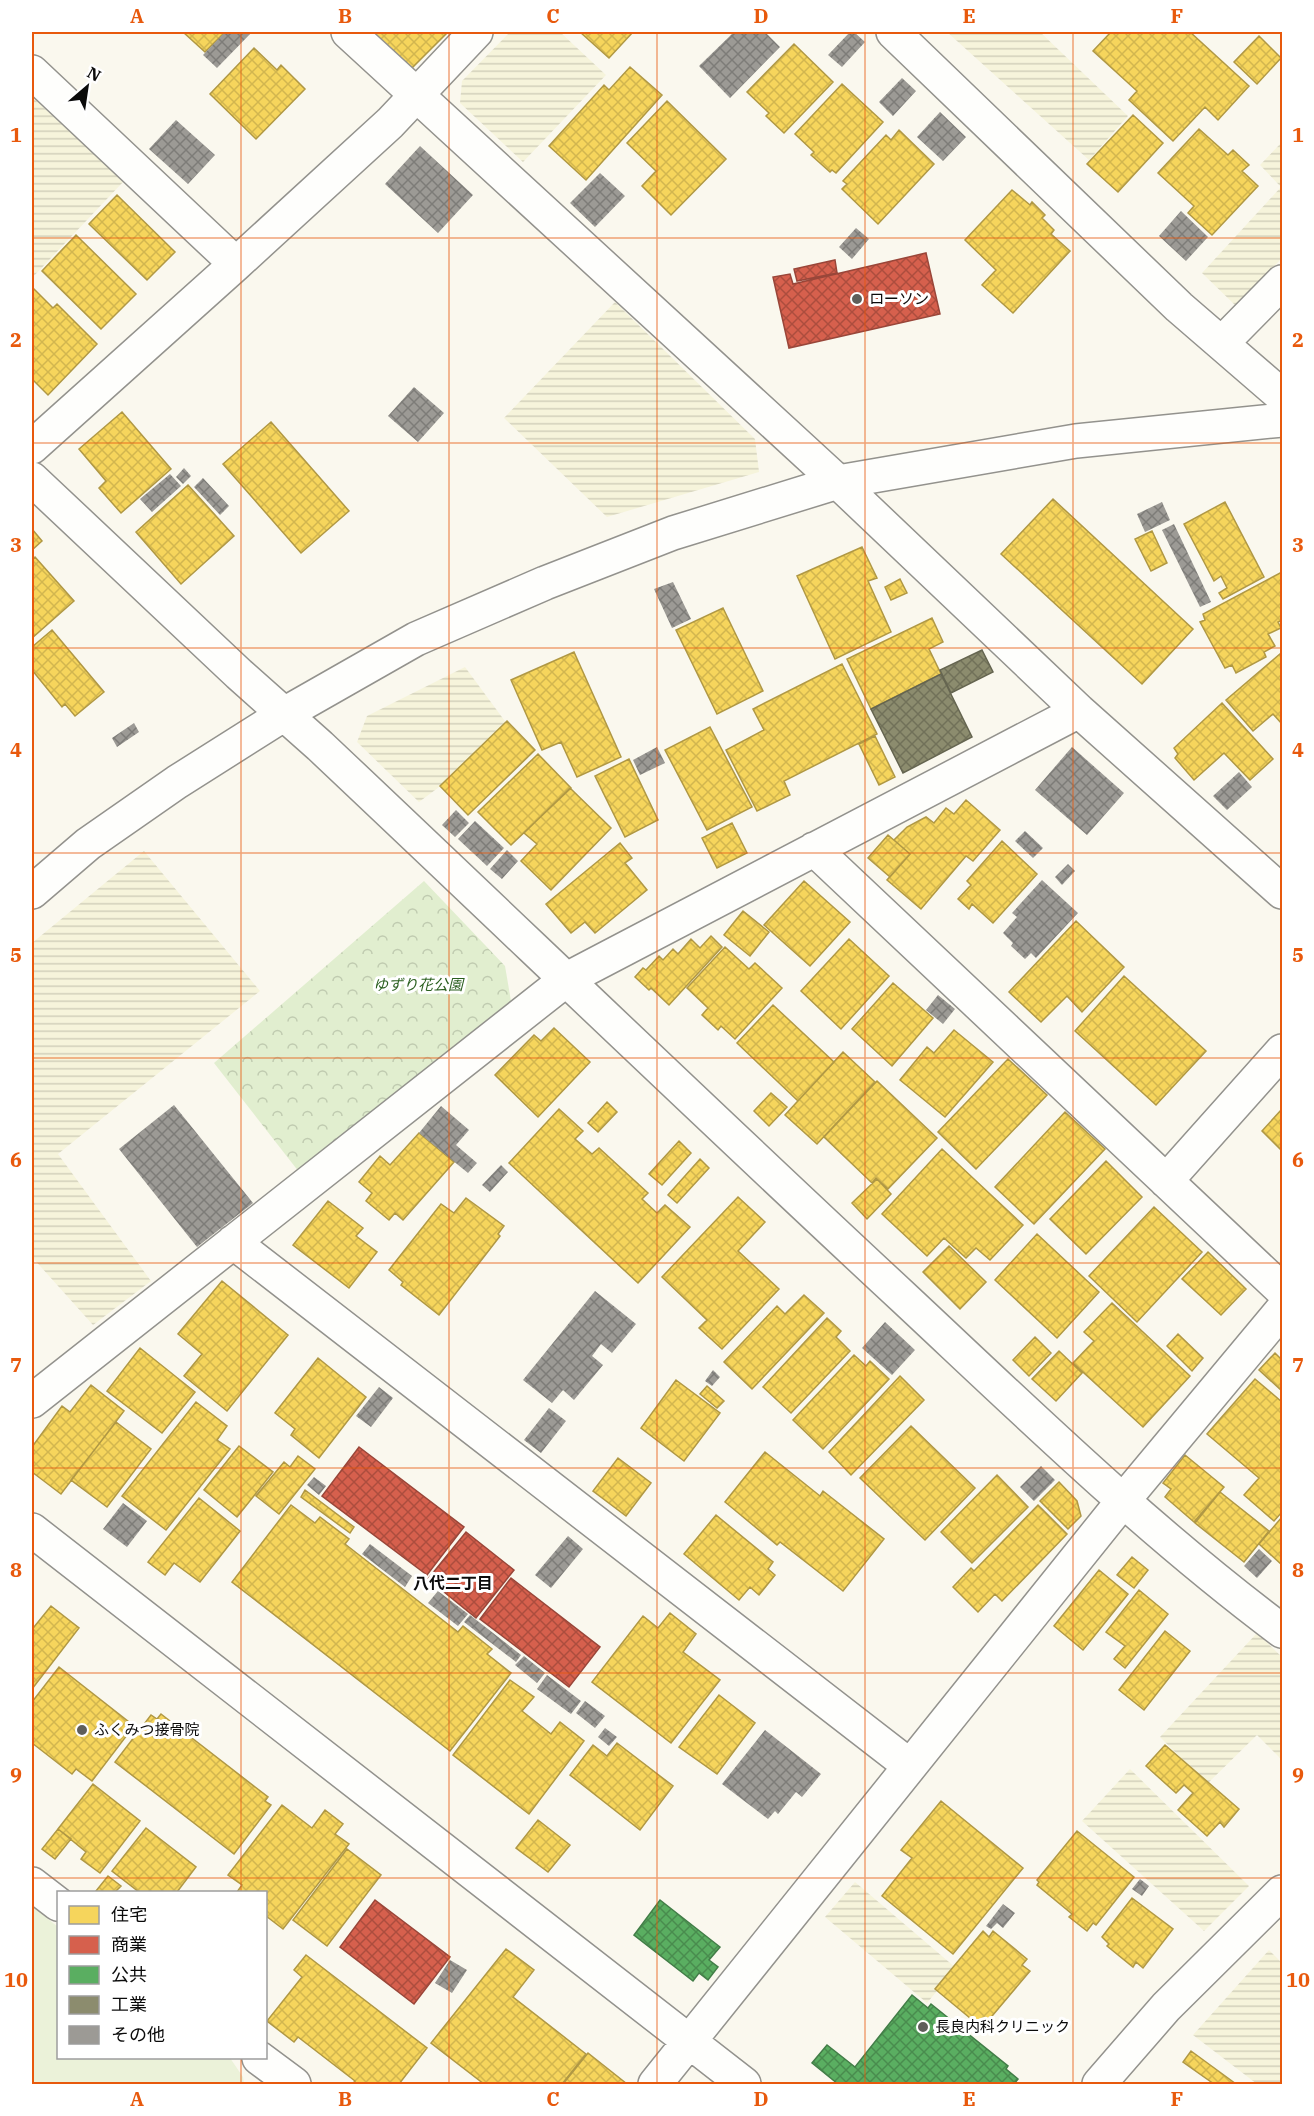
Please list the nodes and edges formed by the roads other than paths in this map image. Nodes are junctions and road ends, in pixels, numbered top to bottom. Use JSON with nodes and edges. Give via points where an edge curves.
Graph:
{"nodes":[{"id":1,"x":348,"y":32,"type":"edge"},
{"id":2,"x":476,"y":32,"type":"edge"},
{"id":3,"x":893,"y":32,"type":"edge"},
{"id":4,"x":32,"y":72,"type":"edge"},
{"id":5,"x":415,"y":95,"type":"junction"},
{"id":6,"x":236,"y":264,"type":"junction"},
{"id":7,"x":1282,"y":282,"type":"edge"},
{"id":8,"x":1222,"y":343,"type":"junction"},
{"id":9,"x":1282,"y":396,"type":"edge"},
{"id":10,"x":1282,"y":420,"type":"edge"},
{"id":11,"x":32,"y":447,"type":"edge"},
{"id":12,"x":32,"y":479,"type":"edge"},
{"id":13,"x":838,"y":482,"type":"junction"},
{"id":14,"x":1079,"y":711,"type":"junction"},
{"id":15,"x":286,"y":714,"type":"junction"},
{"id":16,"x":814,"y":849,"type":"junction"},
{"id":17,"x":32,"y":892,"type":"edge"},
{"id":18,"x":1282,"y":892,"type":"edge"},
{"id":19,"x":567,"y":980,"type":"junction"},
{"id":20,"x":1282,"y":1051,"type":"edge"},
{"id":21,"x":1166,"y":1181,"type":"junction"},
{"id":22,"x":233,"y":1242,"type":"junction"},
{"id":23,"x":1282,"y":1290,"type":"edge"},
{"id":24,"x":1282,"y":1310,"type":"edge"},
{"id":25,"x":32,"y":1401,"type":"edge"},
{"id":26,"x":1122,"y":1502,"type":"junction"},
{"id":27,"x":32,"y":1530,"type":"edge"},
{"id":28,"x":1282,"y":1631,"type":"edge"},
{"id":29,"x":910,"y":1766,"type":"junction"},
{"id":30,"x":32,"y":1884,"type":"edge"},
{"id":31,"x":1282,"y":1892,"type":"edge"},
{"id":32,"x":57,"y":1903,"type":"edge"},
{"id":33,"x":689,"y":2042,"type":"junction"},
{"id":34,"x":260,"y":2059,"type":"edge"},
{"id":35,"x":294,"y":2085,"type":"edge"},
{"id":36,"x":655,"y":2085,"type":"edge"},
{"id":37,"x":744,"y":2085,"type":"edge"},
{"id":38,"x":1099,"y":2085,"type":"edge"}],
"edges":[{"from":1,"to":5,"type":"street"},
{"from":2,"to":5,"type":"street"},
{"from":3,"to":8,"type":"street","via":[[1179,307]]},
{"from":4,"to":6,"type":"street"},
{"from":5,"to":6,"type":"street","via":[[390,123]]},
{"from":5,"to":13,"type":"street"},
{"from":6,"to":11,"type":"street"},
{"from":7,"to":8,"type":"street"},
{"from":8,"to":9,"type":"street"},
{"from":10,"to":13,"type":"street","via":[[1076,441]]},
{"from":12,"to":15,"type":"street"},
{"from":13,"to":14,"type":"street"},
{"from":13,"to":15,"type":"street","via":[[673,533],[545,583],[416,639]]},
{"from":14,"to":16,"type":"street"},
{"from":14,"to":18,"type":"street"},
{"from":15,"to":17,"type":"street","via":[[159,794],[88,844]]},
{"from":15,"to":19,"type":"street"},
{"from":16,"to":19,"type":"street"},
{"from":16,"to":21,"type":"street"},
{"from":19,"to":22,"type":"street"},
{"from":19,"to":26,"type":"street"},
{"from":20,"to":21,"type":"street"},
{"from":21,"to":23,"type":"street"},
{"from":22,"to":25,"type":"street"},
{"from":22,"to":29,"type":"street"},
{"from":24,"to":26,"type":"street"},
{"from":26,"to":28,"type":"street"},
{"from":26,"to":29,"type":"street"},
{"from":27,"to":33,"type":"street"},
{"from":29,"to":33,"type":"street"},
{"from":30,"to":32,"type":"street"},
{"from":31,"to":38,"type":"street","via":[[1166,2007]]},
{"from":33,"to":36,"type":"street"},
{"from":33,"to":37,"type":"street"},
{"from":34,"to":35,"type":"street"}]}
